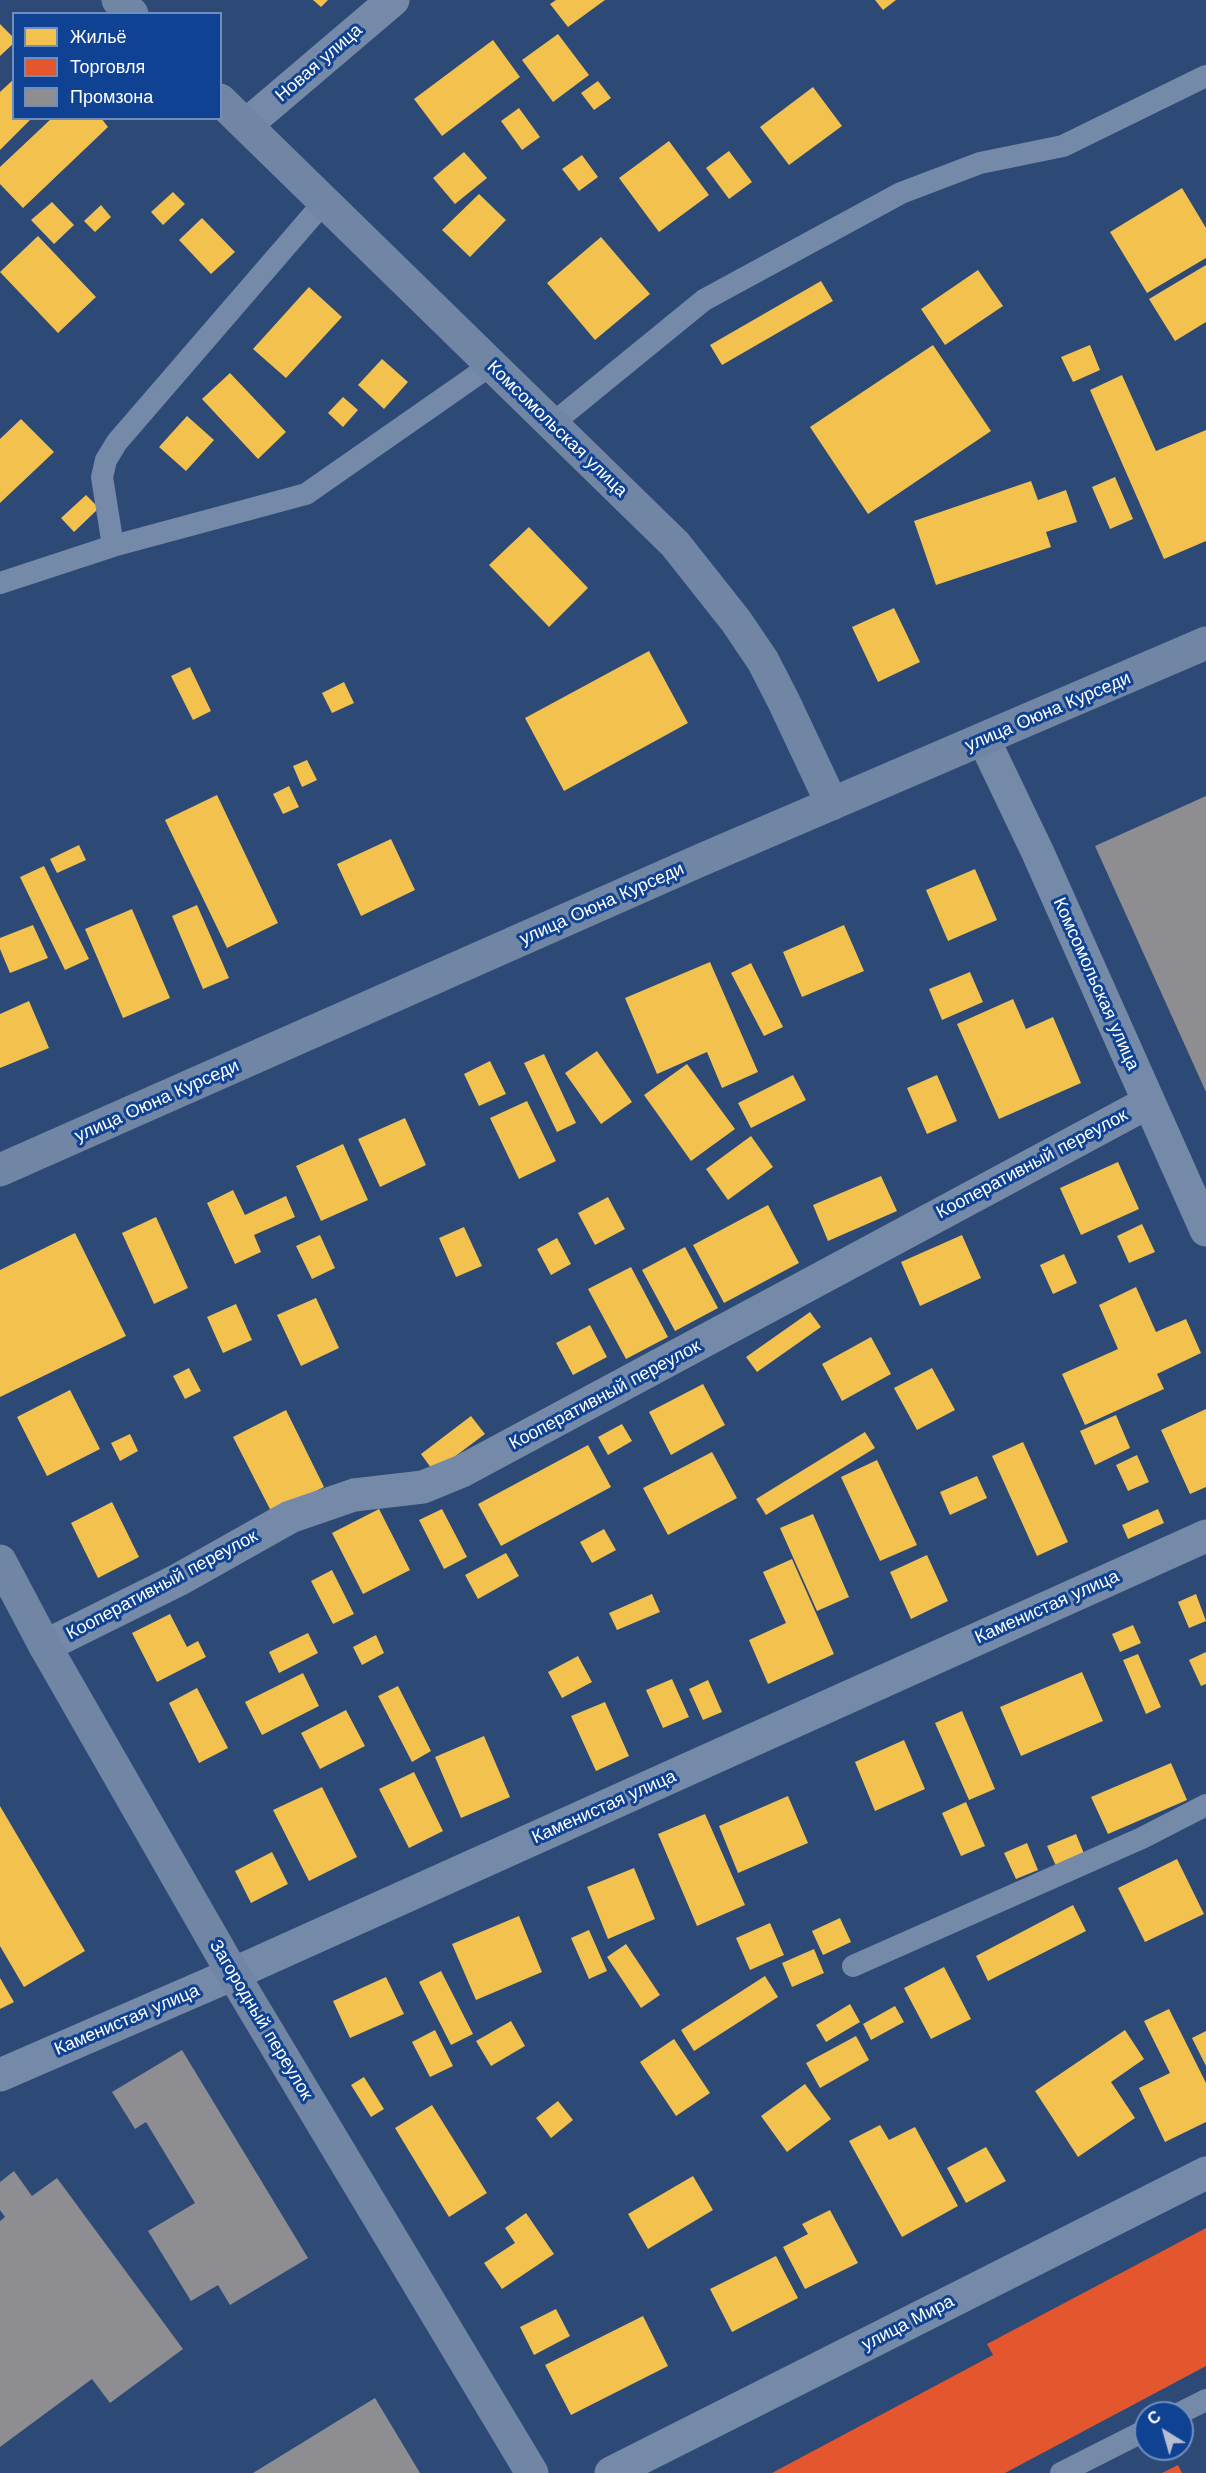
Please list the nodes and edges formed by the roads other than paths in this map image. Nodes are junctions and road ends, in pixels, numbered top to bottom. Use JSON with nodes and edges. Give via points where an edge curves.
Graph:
{"nodes":[{"id":1,"x":118,"y":0,"type":"edge"},
{"id":2,"x":393,"y":0,"type":"edge"},
{"id":3,"x":130,"y":12,"type":"edge"},
{"id":4,"x":1206,"y":76,"type":"edge"},
{"id":5,"x":222,"y":102,"type":"edge"},
{"id":6,"x":246,"y":125,"type":"junction"},
{"id":7,"x":325,"y":201,"type":"junction"},
{"id":8,"x":492,"y":365,"type":"junction"},
{"id":9,"x":552,"y":424,"type":"junction"},
{"id":10,"x":113,"y":546,"type":"junction"},
{"id":11,"x":0,"y":583,"type":"edge"},
{"id":12,"x":1206,"y":643,"type":"edge"},
{"id":13,"x":984,"y":740,"type":"junction"},
{"id":14,"x":831,"y":804,"type":"junction"},
{"id":15,"x":1149,"y":1102,"type":"junction"},
{"id":16,"x":0,"y":1170,"type":"edge"},
{"id":17,"x":1206,"y":1230,"type":"edge"},
{"id":18,"x":1206,"y":1536,"type":"edge"},
{"id":19,"x":4,"y":1577,"type":"edge"},
{"id":20,"x":45,"y":1646,"type":"junction"},
{"id":21,"x":1206,"y":1805,"type":"edge"},
{"id":22,"x":853,"y":1966,"type":"dead end"},
{"id":23,"x":233,"y":1974,"type":"junction"},
{"id":24,"x":0,"y":2075,"type":"edge"},
{"id":25,"x":1206,"y":2173,"type":"edge"},
{"id":26,"x":1134,"y":2436,"type":"edge"},
{"id":27,"x":532,"y":2473,"type":"edge"},
{"id":28,"x":610,"y":2473,"type":"edge"},
{"id":29,"x":1061,"y":2473,"type":"edge"}],
"edges":[{"from":1,"to":3,"type":"street"},
{"from":2,"to":6,"type":"street","name":"Новая улица"},
{"from":4,"to":9,"type":"lane","via":[[1063,146],[980,164],[901,192],[704,300]]},
{"from":5,"to":6,"type":"street","name":"Комсомольская улица"},
{"from":6,"to":7,"type":"street","name":"Комсомольская улица"},
{"from":7,"to":8,"type":"street","name":"Комсомольская улица"},
{"from":7,"to":10,"type":"lane","via":[[117,442],[106,460],[102,477]]},
{"from":8,"to":9,"type":"street","name":"Комсомольская улица"},
{"from":8,"to":10,"type":"lane","via":[[306,494]]},
{"from":9,"to":14,"type":"street","name":"Комсомольская улица","via":[[675,544],[736,621],[763,661]]},
{"from":10,"to":11,"type":"lane"},
{"from":12,"to":13,"type":"street","name":"улица Оюна Курседи"},
{"from":13,"to":14,"type":"street","name":"улица Оюна Курседи"},
{"from":13,"to":15,"type":"street","name":"Комсомольская улица"},
{"from":14,"to":16,"type":"street","name":"улица Оюна Курседи"},
{"from":15,"to":17,"type":"street","name":"Комсомольская улица"},
{"from":15,"to":20,"type":"street","name":"Кооперативный переулок","via":[[462,1472],[423,1487],[354,1495],[290,1517],[178,1580]]},
{"from":18,"to":23,"type":"street","name":"Каменистая улица"},
{"from":19,"to":20,"type":"street","name":"Загородный переулок"},
{"from":20,"to":23,"type":"street","name":"Загородный переулок"},
{"from":21,"to":22,"type":"lane","via":[[1142,1838]]},
{"from":23,"to":24,"type":"street","name":"Каменистая улица"},
{"from":23,"to":27,"type":"street","name":"Загородный переулок"},
{"from":25,"to":28,"type":"street","name":"улица Мира"},
{"from":26,"to":29,"type":"lane"}]}
